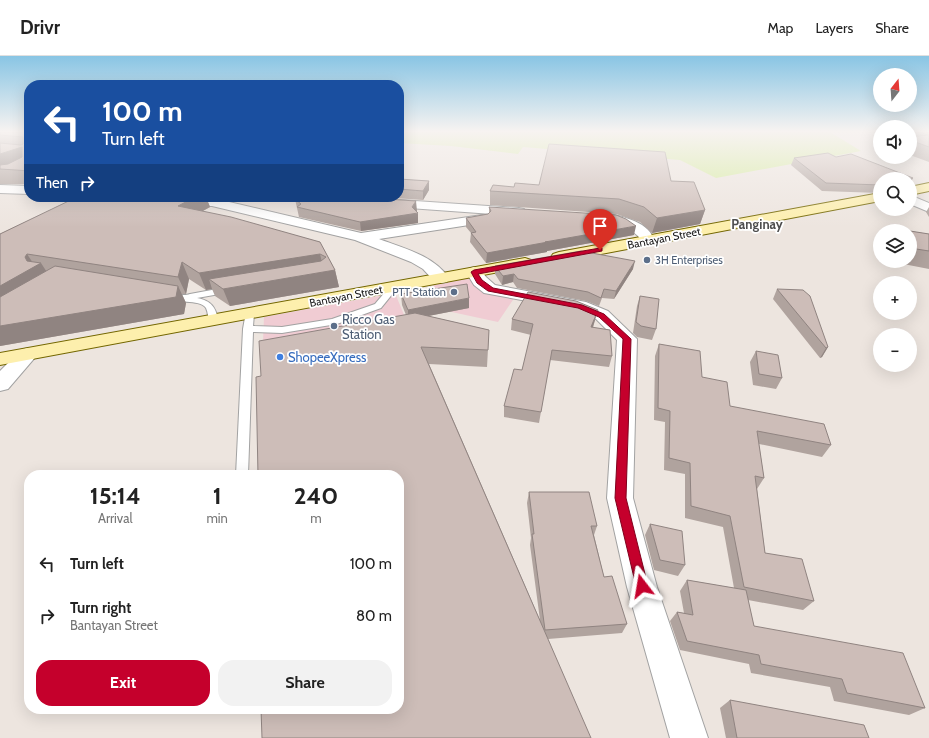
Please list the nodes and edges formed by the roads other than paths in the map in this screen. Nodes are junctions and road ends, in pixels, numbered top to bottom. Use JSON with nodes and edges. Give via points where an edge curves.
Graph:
{"nodes":[{"id":1,"x":929,"y":187,"type":"edge"},
{"id":2,"x":0,"y":189,"type":"edge"},
{"id":3,"x":24,"y":190,"type":"edge"},
{"id":4,"x":917,"y":193,"type":"edge"},
{"id":5,"x":873,"y":198,"type":"edge"},
{"id":6,"x":917,"y":200,"type":"edge"},
{"id":7,"x":184,"y":202,"type":"edge"},
{"id":8,"x":224,"y":202,"type":"edge"},
{"id":9,"x":374,"y":202,"type":"edge"},
{"id":10,"x":165,"y":204,"type":"edge"},
{"id":11,"x":929,"y":208,"type":"edge"},
{"id":12,"x":593,"y":218,"type":"edge"},
{"id":13,"x":360,"y":237,"type":"junction"},
{"id":14,"x":647,"y":241,"type":"junction"},
{"id":15,"x":474,"y":272,"type":"junction"},
{"id":16,"x":441,"y":278,"type":"junction"},
{"id":17,"x":394,"y":287,"type":"junction"},
{"id":18,"x":234,"y":289,"type":"edge"},
{"id":19,"x":166,"y":296,"type":"edge"},
{"id":20,"x":182,"y":298,"type":"junction"},
{"id":21,"x":214,"y":321,"type":"junction"},
{"id":22,"x":249,"y":322,"type":"junction"},
{"id":23,"x":28,"y":354,"type":"junction"},
{"id":24,"x":0,"y":359,"type":"edge"},
{"id":25,"x":0,"y":384,"type":"edge"},
{"id":26,"x":242,"y":470,"type":"edge"},
{"id":27,"x":689,"y":738,"type":"edge"}],
"edges":[{"from":1,"to":4,"type":"main road"},
{"from":2,"to":3,"type":"street"},
{"from":5,"to":14,"type":"main road","name":"Bantayan Street"},
{"from":6,"to":11,"type":"street"},
{"from":7,"to":10,"type":"street"},
{"from":8,"to":13,"type":"street"},
{"from":9,"to":13,"type":"street","via":[[529,213]]},
{"from":12,"to":14,"type":"street","via":[[616,219],[630,224],[646,235]]},
{"from":13,"to":16,"type":"street","via":[[417,259]]},
{"from":14,"to":15,"type":"main road","name":"Bantayan Street"},
{"from":15,"to":16,"type":"main road","name":"Bantayan Street"},
{"from":15,"to":27,"type":"street","via":[[490,289],[580,306],[602,315],[627,339],[620,498],[642,586]]},
{"from":16,"to":17,"type":"main road","name":"Bantayan Street"},
{"from":17,"to":22,"type":"main road","name":"Bantayan Street"},
{"from":17,"to":22,"type":"lane","via":[[378,306],[334,322],[282,330]]},
{"from":18,"to":20,"type":"lane"},
{"from":19,"to":20,"type":"lane"},
{"from":20,"to":21,"type":"lane","via":[[203,302],[210,307]]},
{"from":21,"to":22,"type":"main road","name":"Bantayan Street"},
{"from":21,"to":23,"type":"main road","name":"Bantayan Street"},
{"from":22,"to":26,"type":"lane"},
{"from":23,"to":24,"type":"main road","name":"Bantayan Street"},
{"from":23,"to":25,"type":"street"}]}
